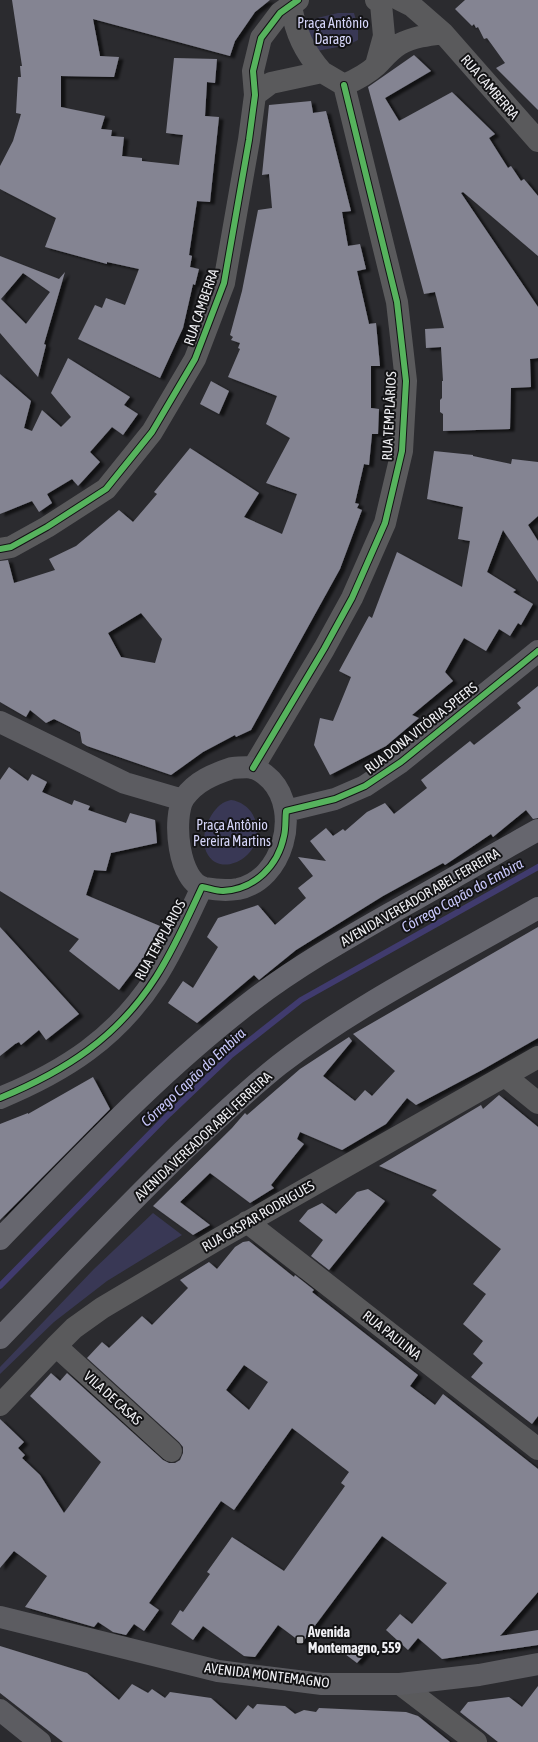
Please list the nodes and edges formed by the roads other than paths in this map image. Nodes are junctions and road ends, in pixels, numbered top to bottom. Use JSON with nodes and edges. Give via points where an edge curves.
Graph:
{"nodes":[{"id":1,"x":376,"y":0,"type":"edge"},
{"id":2,"x":400,"y":0,"type":"edge"},
{"id":3,"x":295,"y":3,"type":"edge"},
{"id":4,"x":442,"y":33,"type":"junction"},
{"id":5,"x":376,"y":65,"type":"junction"},
{"id":6,"x":322,"y":72,"type":"junction"},
{"id":7,"x":344,"y":85,"type":"junction"},
{"id":8,"x":254,"y":94,"type":"junction"},
{"id":9,"x":538,"y":141,"type":"edge"},
{"id":10,"x":0,"y":549,"type":"edge"},
{"id":11,"x":538,"y":651,"type":"edge"},
{"id":12,"x":0,"y":722,"type":"edge"},
{"id":13,"x":253,"y":768,"type":"junction"},
{"id":14,"x":183,"y":800,"type":"junction"},
{"id":15,"x":286,"y":811,"type":"junction"},
{"id":16,"x":538,"y":830,"type":"edge"},
{"id":17,"x":202,"y":887,"type":"junction"},
{"id":18,"x":538,"y":908,"type":"edge"},
{"id":19,"x":538,"y":1057,"type":"edge"},
{"id":20,"x":505,"y":1076,"type":"junction"},
{"id":21,"x":0,"y":1098,"type":"edge"},
{"id":22,"x":538,"y":1103,"type":"edge"},
{"id":23,"x":247,"y":1222,"type":"junction"},
{"id":24,"x":0,"y":1239,"type":"edge"},
{"id":25,"x":0,"y":1338,"type":"edge"},
{"id":26,"x":56,"y":1346,"type":"junction"},
{"id":27,"x":0,"y":1406,"type":"edge"},
{"id":28,"x":538,"y":1449,"type":"edge"},
{"id":29,"x":171,"y":1451,"type":"dead end"},
{"id":30,"x":0,"y":1617,"type":"edge"},
{"id":31,"x":538,"y":1664,"type":"edge"},
{"id":32,"x":400,"y":1684,"type":"junction"},
{"id":33,"x":0,"y":1710,"type":"edge"},
{"id":34,"x":40,"y":1742,"type":"edge"},
{"id":35,"x":476,"y":1742,"type":"edge"}],
"edges":[{"from":1,"to":5,"type":"street","via":[[381,4],[384,36]]},
{"from":2,"to":4,"type":"street","name":"RUA CAMBERRA","via":[[412,6]]},
{"from":3,"to":6,"type":"street","name":"RUA CAMBERRA","via":[[294,26],[307,54]]},
{"from":3,"to":8,"type":"street","name":"RUA CAMBERRA","via":[[280,13],[261,38],[253,71]]},
{"from":4,"to":5,"type":"street","via":[[401,43]]},
{"from":4,"to":9,"type":"street","name":"RUA CAMBERRA"},
{"from":5,"to":7,"type":"street","via":[[360,78]]},
{"from":6,"to":7,"type":"street","name":"RUA CAMBERRA"},
{"from":6,"to":8,"type":"street","via":[[271,83]]},
{"from":7,"to":13,"type":"street","name":"RUA TEMPLÁRIOS","via":[[397,302],[406,382],[402,451],[386,523],[352,598]]},
{"from":8,"to":10,"type":"street","name":"RUA CAMBERRA","via":[[239,202],[224,283],[195,359],[152,432],[106,489],[47,527],[11,547]]},
{"from":11,"to":15,"type":"street","name":"RUA DONA VITÓRIA SPEERS","via":[[401,762],[365,786],[335,799]]},
{"from":12,"to":14,"type":"street","via":[[125,783]]},
{"from":13,"to":14,"type":"street","via":[[232,768],[212,775],[195,786]]},
{"from":13,"to":15,"type":"street","via":[[273,782]]},
{"from":14,"to":17,"type":"street","via":[[178,842],[183,863],[190,877]]},
{"from":15,"to":17,"type":"street","via":[[285,835],[278,856],[268,871],[240,889],[222,891]]},
{"from":16,"to":24,"type":"main road","name":"AVENIDA VEREADOR ABEL FERREIRA","via":[[361,930],[298,968],[254,999],[173,1066]]},
{"from":17,"to":21,"type":"street","name":"RUA TEMPLÁRIOS","via":[[156,977],[126,1017],[70,1064]]},
{"from":18,"to":25,"type":"main road","name":"AVENIDA VEREADOR ABEL FERREIRA","via":[[332,1027],[279,1065],[153,1180]]},
{"from":19,"to":20,"type":"street","name":"RUA GASPAR RODRIGUES"},
{"from":20,"to":22,"type":"street"},
{"from":20,"to":23,"type":"street","name":"RUA GASPAR RODRIGUES"},
{"from":23,"to":26,"type":"street","name":"RUA GASPAR RODRIGUES","via":[[102,1308],[74,1328]]},
{"from":23,"to":28,"type":"street","name":"RUA PAULINA"},
{"from":26,"to":27,"type":"street","name":"RUA GASPAR RODRIGUES"},
{"from":26,"to":29,"type":"street","name":"VILA DE CASAS"},
{"from":30,"to":32,"type":"street","name":"AVENIDA MONTEMAGNO","via":[[218,1671],[322,1684]]},
{"from":31,"to":32,"type":"street","name":"AVENIDA MONTEMAGNO","via":[[479,1675]]},
{"from":32,"to":35,"type":"street"},
{"from":33,"to":34,"type":"street"}]}
